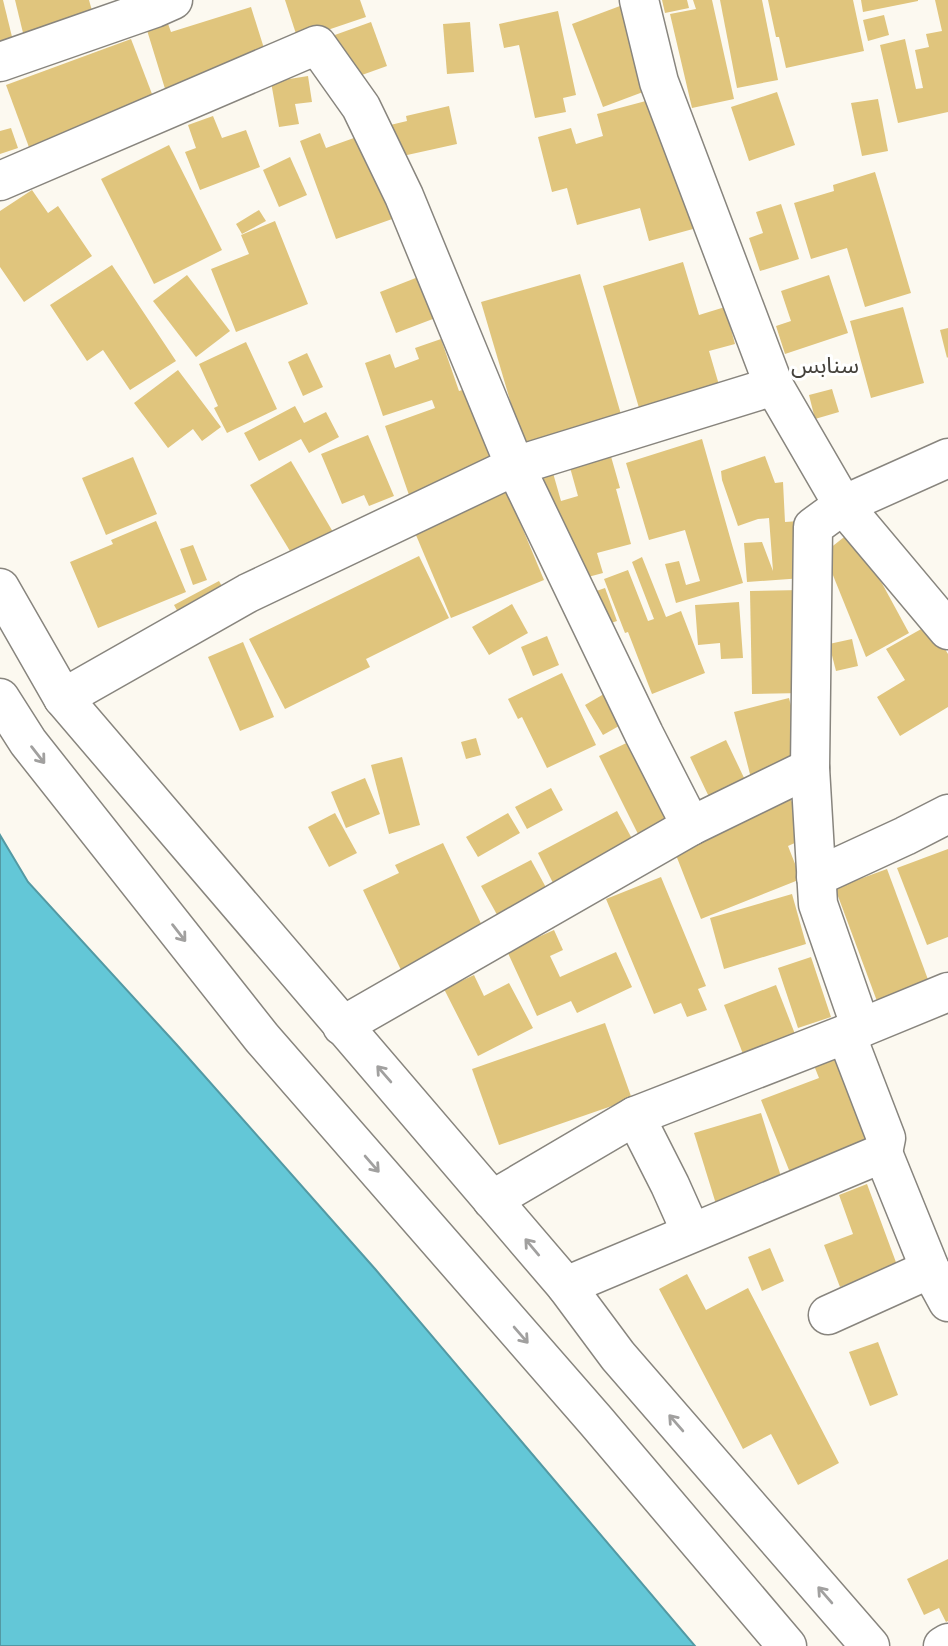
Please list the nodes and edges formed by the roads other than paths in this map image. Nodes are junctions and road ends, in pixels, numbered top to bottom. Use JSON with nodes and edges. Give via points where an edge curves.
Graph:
{"nodes":[{"id":1,"x":173,"y":0,"type":"edge"},
{"id":2,"x":639,"y":0,"type":"edge"},
{"id":3,"x":0,"y":62,"type":"edge"},
{"id":4,"x":0,"y":181,"type":"edge"},
{"id":5,"x":774,"y":386,"type":"junction"},
{"id":6,"x":948,"y":458,"type":"edge"},
{"id":7,"x":515,"y":466,"type":"junction"},
{"id":8,"x":843,"y":505,"type":"junction"},
{"id":9,"x":0,"y":588,"type":"edge"},
{"id":10,"x":948,"y":630,"type":"edge"},
{"id":11,"x":0,"y":698,"type":"edge"},
{"id":12,"x":63,"y":698,"type":"junction"},
{"id":13,"x":810,"y":768,"type":"junction"},
{"id":14,"x":948,"y":814,"type":"edge"},
{"id":15,"x":691,"y":826,"type":"junction"},
{"id":16,"x":816,"y":877,"type":"junction"},
{"id":17,"x":948,"y":992,"type":"edge"},
{"id":18,"x":342,"y":1026,"type":"junction"},
{"id":19,"x":853,"y":1031,"type":"junction"},
{"id":20,"x":635,"y":1116,"type":"junction"},
{"id":21,"x":883,"y":1153,"type":"junction"},
{"id":22,"x":492,"y":1199,"type":"junction"},
{"id":23,"x":691,"y":1232,"type":"junction"},
{"id":24,"x":930,"y":1269,"type":"junction"},
{"id":25,"x":566,"y":1286,"type":"junction"},
{"id":26,"x":948,"y":1302,"type":"edge"},
{"id":27,"x":828,"y":1315,"type":"dead end"},
{"id":28,"x":948,"y":1643,"type":"edge"},
{"id":29,"x":787,"y":1646,"type":"edge"},
{"id":30,"x":870,"y":1646,"type":"edge"},
{"id":31,"x":943,"y":1646,"type":"edge"}],
"edges":[{"from":1,"to":3,"type":"street"},
{"from":2,"to":5,"type":"street","via":[[659,82]]},
{"from":4,"to":7,"type":"street","via":[[317,45],[361,107],[404,196]]},
{"from":5,"to":7,"type":"street"},
{"from":5,"to":8,"type":"street"},
{"from":6,"to":8,"type":"street"},
{"from":7,"to":12,"type":"street","via":[[248,593]]},
{"from":7,"to":15,"type":"street"},
{"from":8,"to":10,"type":"street"},
{"from":8,"to":13,"type":"street","via":[[813,527]]},
{"from":9,"to":12,"type":"street"},
{"from":11,"to":29,"type":"street","one_way":true,"via":[[28,742],[262,1038]]},
{"from":12,"to":18,"type":"street"},
{"from":13,"to":15,"type":"street"},
{"from":13,"to":16,"type":"street"},
{"from":14,"to":16,"type":"street"},
{"from":15,"to":18,"type":"street"},
{"from":16,"to":19,"type":"street","via":[[818,904]]},
{"from":17,"to":19,"type":"street"},
{"from":22,"to":18,"type":"street","one_way":true},
{"from":19,"to":20,"type":"street"},
{"from":19,"to":21,"type":"street","via":[[886,1138]]},
{"from":20,"to":22,"type":"street"},
{"from":20,"to":23,"type":"street"},
{"from":21,"to":23,"type":"street"},
{"from":21,"to":24,"type":"street"},
{"from":25,"to":22,"type":"street","one_way":true},
{"from":23,"to":25,"type":"street"},
{"from":24,"to":26,"type":"street"},
{"from":24,"to":27,"type":"street"},
{"from":30,"to":25,"type":"street","one_way":true,"via":[[618,1356]]},
{"from":28,"to":31,"type":"street"}]}
